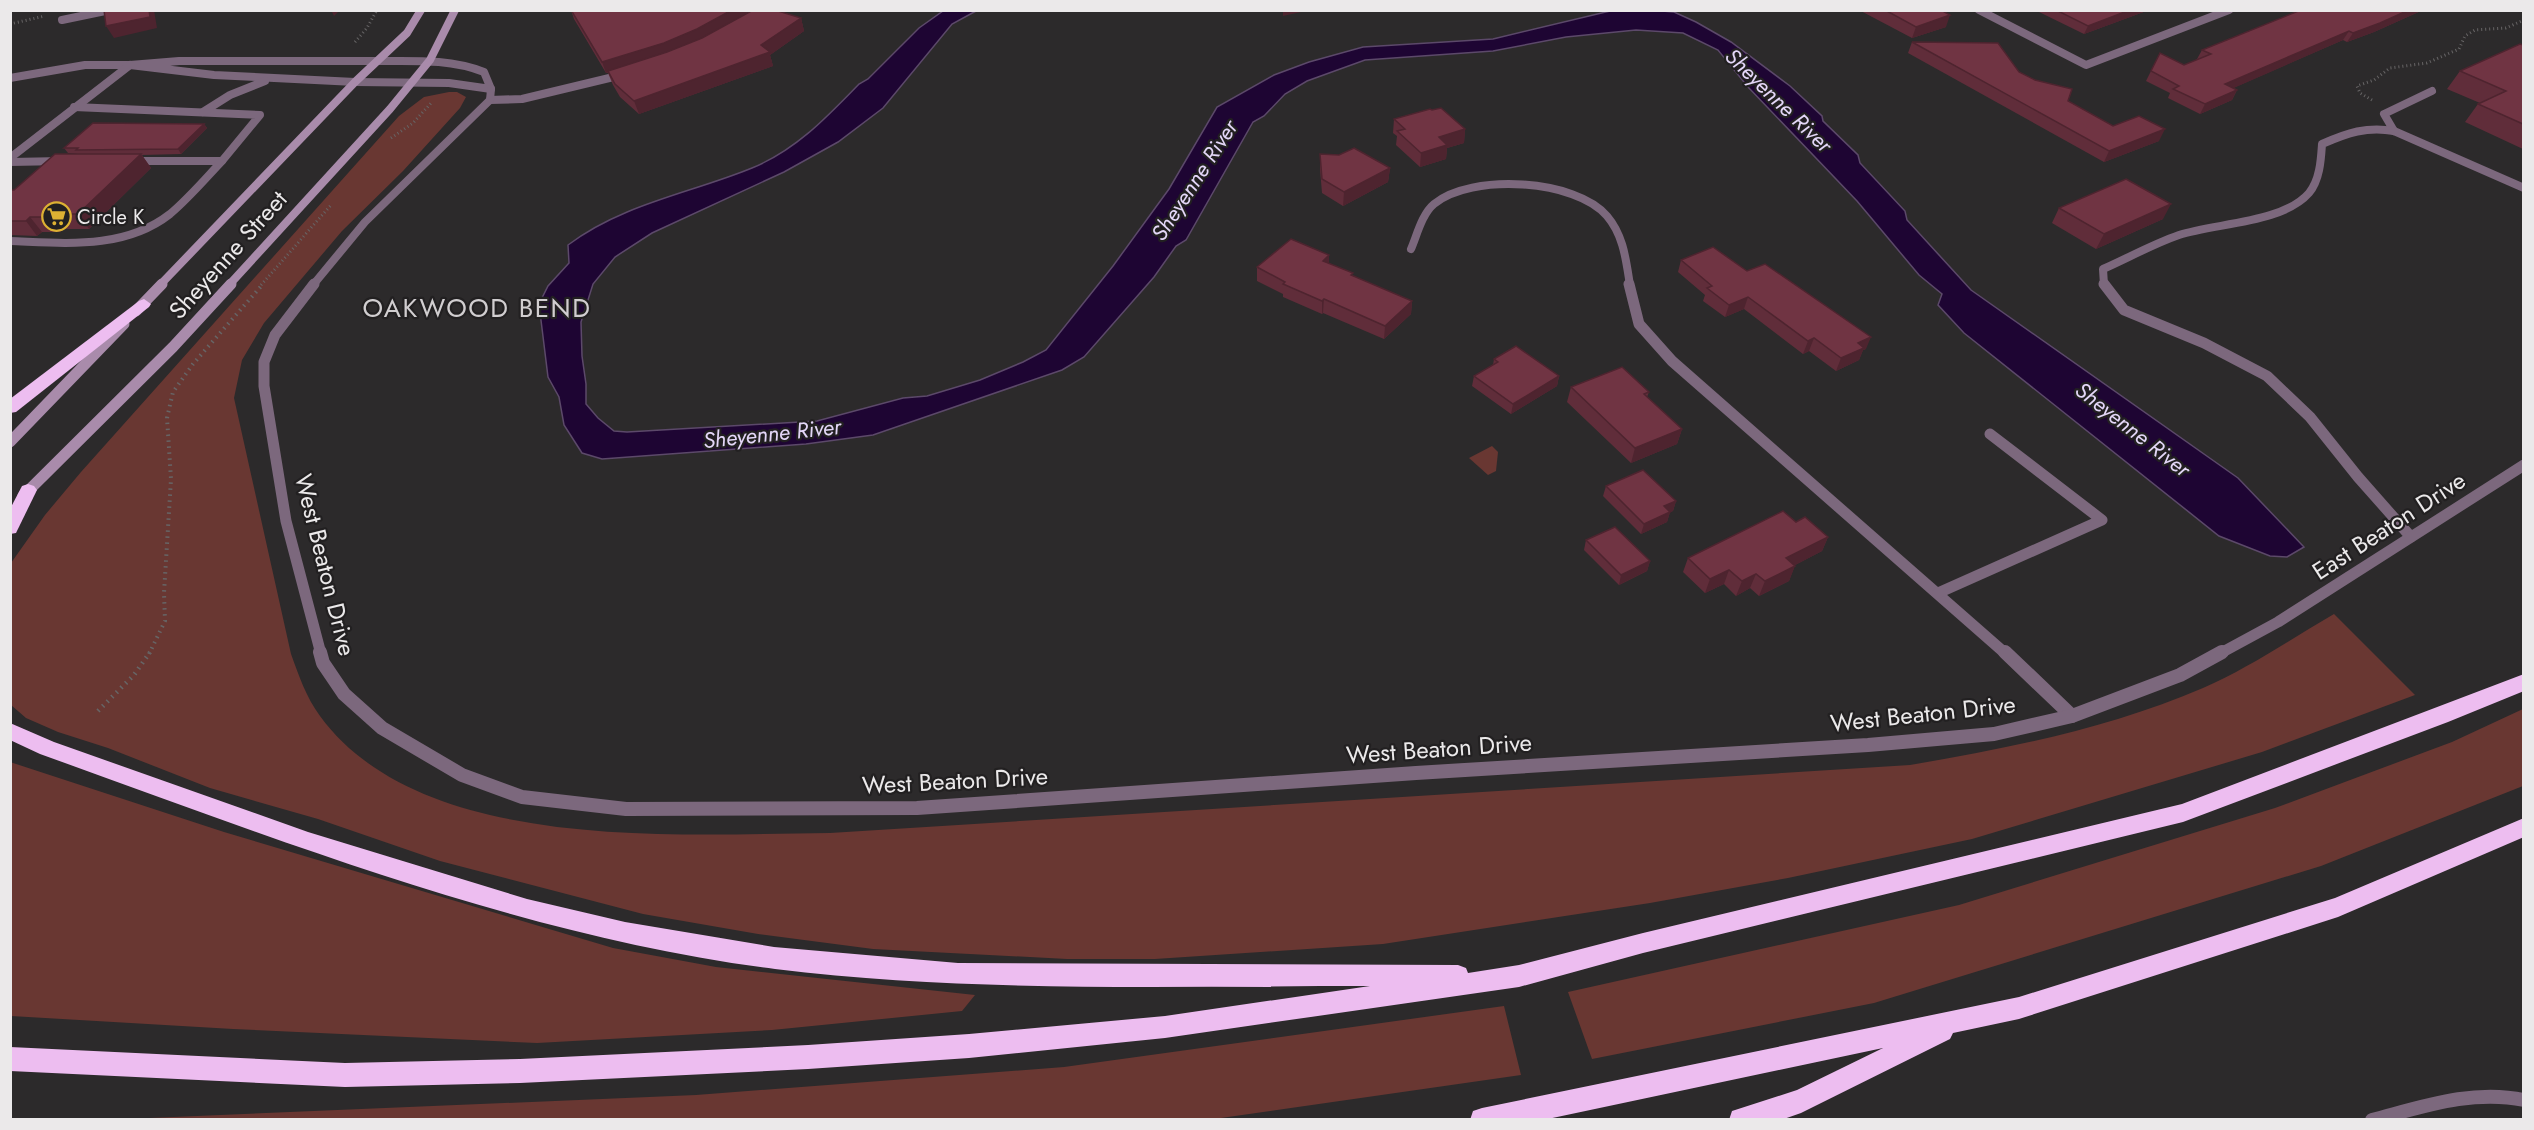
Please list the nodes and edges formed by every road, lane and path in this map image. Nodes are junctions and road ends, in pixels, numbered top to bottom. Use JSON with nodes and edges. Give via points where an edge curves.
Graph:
{"nodes":[{"id":1,"x":110,"y":10,"type":"edge"},
{"id":2,"x":377,"y":10,"type":"edge"},
{"id":3,"x":422,"y":10,"type":"edge"},
{"id":4,"x":455,"y":10,"type":"edge"},
{"id":5,"x":1979,"y":10,"type":"edge"},
{"id":6,"x":2229,"y":10,"type":"edge"},
{"id":7,"x":62,"y":20,"type":"dead end"},
{"id":8,"x":2523,"y":20,"type":"edge"},
{"id":9,"x":350,"y":47,"type":"dead end"},
{"id":10,"x":430,"y":60,"type":"junction"},
{"id":11,"x":380,"y":61,"type":"junction"},
{"id":12,"x":130,"y":64,"type":"junction"},
{"id":13,"x":631,"y":73,"type":"edge"},
{"id":14,"x":10,"y":78,"type":"edge"},
{"id":15,"x":270,"y":80,"type":"junction"},
{"id":16,"x":355,"y":82,"type":"junction"},
{"id":17,"x":411,"y":83,"type":"junction"},
{"id":18,"x":2432,"y":91,"type":"dead end"},
{"id":19,"x":490,"y":94,"type":"junction"},
{"id":20,"x":434,"y":100,"type":"dead end"},
{"id":21,"x":74,"y":107,"type":"junction"},
{"id":22,"x":2392,"y":110,"type":"junction"},
{"id":23,"x":201,"y":112,"type":"junction"},
{"id":24,"x":2394,"y":131,"type":"junction"},
{"id":25,"x":386,"y":141,"type":"dead end"},
{"id":26,"x":10,"y":160,"type":"edge"},
{"id":27,"x":69,"y":161,"type":"edge"},
{"id":28,"x":116,"y":161,"type":"edge"},
{"id":29,"x":222,"y":161,"type":"junction"},
{"id":30,"x":2523,"y":188,"type":"edge"},
{"id":31,"x":332,"y":204,"type":"dead end"},
{"id":32,"x":10,"y":241,"type":"edge"},
{"id":33,"x":1411,"y":249,"type":"dead end"},
{"id":34,"x":144,"y":304,"type":"junction"},
{"id":35,"x":10,"y":408,"type":"edge"},
{"id":36,"x":1990,"y":434,"type":"dead end"},
{"id":37,"x":10,"y":442,"type":"edge"},
{"id":38,"x":2523,"y":465,"type":"edge"},
{"id":39,"x":28,"y":490,"type":"junction"},
{"id":40,"x":10,"y":508,"type":"edge"},
{"id":41,"x":10,"y":528,"type":"edge"},
{"id":42,"x":2411,"y":537,"type":"junction"},
{"id":43,"x":1938,"y":593,"type":"junction"},
{"id":44,"x":2278,"y":622,"type":"joint"},
{"id":45,"x":2523,"y":682,"type":"edge"},
{"id":46,"x":98,"y":711,"type":"dead end"},
{"id":47,"x":2072,"y":716,"type":"junction"},
{"id":48,"x":10,"y":731,"type":"edge"},
{"id":49,"x":2523,"y":827,"type":"edge"},
{"id":50,"x":1519,"y":976,"type":"junction"},
{"id":51,"x":1966,"y":1020,"type":"junction"},
{"id":52,"x":10,"y":1059,"type":"edge"},
{"id":53,"x":2523,"y":1100,"type":"edge"},
{"id":54,"x":1482,"y":1119,"type":"edge"},
{"id":55,"x":1741,"y":1119,"type":"edge"},
{"id":56,"x":2372,"y":1119,"type":"edge"}],
"edges":[{"from":1,"to":7,"type":"street"},
{"from":2,"to":9,"type":"path"},
{"from":3,"to":11,"type":"main road","name":"Sheyenne Street"},
{"from":4,"to":10,"type":"main road","name":"Sheyenne Street"},
{"from":5,"to":6,"type":"street","via":[[2086,65]]},
{"from":8,"to":22,"type":"path","via":[[2506,28],[2475,30],[2464,36],[2458,49],[2427,63],[2390,68],[2357,86],[2360,93]]},
{"from":10,"to":11,"type":"street"},
{"from":10,"to":17,"type":"main road","name":"Sheyenne Street"},
{"from":10,"to":19,"type":"street","via":[[465,64],[484,72]]},
{"from":11,"to":12,"type":"street"},
{"from":11,"to":16,"type":"main road","name":"Sheyenne Street"},
{"from":12,"to":14,"type":"street","via":[[106,62]]},
{"from":12,"to":15,"type":"street"},
{"from":12,"to":21,"type":"street"},
{"from":13,"to":19,"type":"street","via":[[522,99]]},
{"from":15,"to":16,"type":"street"},
{"from":15,"to":23,"type":"street","via":[[230,95]]},
{"from":16,"to":17,"type":"street"},
{"from":16,"to":34,"type":"main road","name":"Sheyenne Street"},
{"from":17,"to":19,"type":"street","via":[[449,83]]},
{"from":17,"to":39,"type":"main road","name":"Sheyenne Street","via":[[173,347]]},
{"from":18,"to":22,"type":"street"},
{"from":19,"to":47,"type":"street","name":"West Beaton Drive","via":[[365,222],[275,335],[264,362],[267,408],[286,521],[323,663],[344,694],[382,728],[462,775],[522,797],[626,810],[917,808],[1868,745],[1994,734]]},
{"from":20,"to":25,"type":"path","via":[[413,123]]},
{"from":21,"to":23,"type":"street"},
{"from":21,"to":26,"type":"street"},
{"from":22,"to":24,"type":"street","via":[[2384,114]]},
{"from":23,"to":29,"type":"street","via":[[260,115]]},
{"from":24,"to":30,"type":"street"},
{"from":24,"to":42,"type":"street","via":[[2355,130],[2322,144],[2310,192],[2294,205],[2178,235],[2103,269],[2104,286],[2124,310],[2204,343],[2267,376],[2310,417]]},
{"from":26,"to":27,"type":"street"},
{"from":28,"to":29,"type":"street"},
{"from":29,"to":32,"type":"street","via":[[165,218],[132,236],[102,243]]},
{"from":31,"to":46,"type":"path","via":[[193,364],[173,393],[167,418],[171,478],[165,621],[154,647],[134,675]]},
{"from":33,"to":43,"type":"street","via":[[1432,205],[1449,195],[1487,185],[1519,183],[1592,203],[1613,222],[1620,236],[1637,319],[1654,343]]},
{"from":34,"to":35,"type":"highway"},
{"from":34,"to":37,"type":"main road","name":"Sheyenne Street"},
{"from":36,"to":43,"type":"street","via":[[2102,520]]},
{"from":38,"to":42,"type":"street","name":"East Beaton Drive"},
{"from":39,"to":40,"type":"highway"},
{"from":39,"to":41,"type":"highway"},
{"from":42,"to":44,"type":"street","name":"East Beaton Drive"},
{"from":43,"to":47,"type":"street"},
{"from":44,"to":47,"type":"street","name":"West Beaton Drive","via":[[2180,675]]},
{"from":45,"to":50,"type":"highway","via":[[2183,813]]},
{"from":48,"to":50,"type":"highway","via":[[47,748],[308,841],[527,909],[625,932],[774,958],[958,974]]},
{"from":49,"to":51,"type":"highway","via":[[2338,907],[2019,1008]]},
{"from":50,"to":52,"type":"highway","via":[[1165,1027],[808,1058],[345,1075]]},
{"from":51,"to":54,"type":"highway"},
{"from":51,"to":55,"type":"highway","via":[[1801,1101]]},
{"from":53,"to":56,"type":"street","via":[[2508,1095],[2455,1099]]}]}
